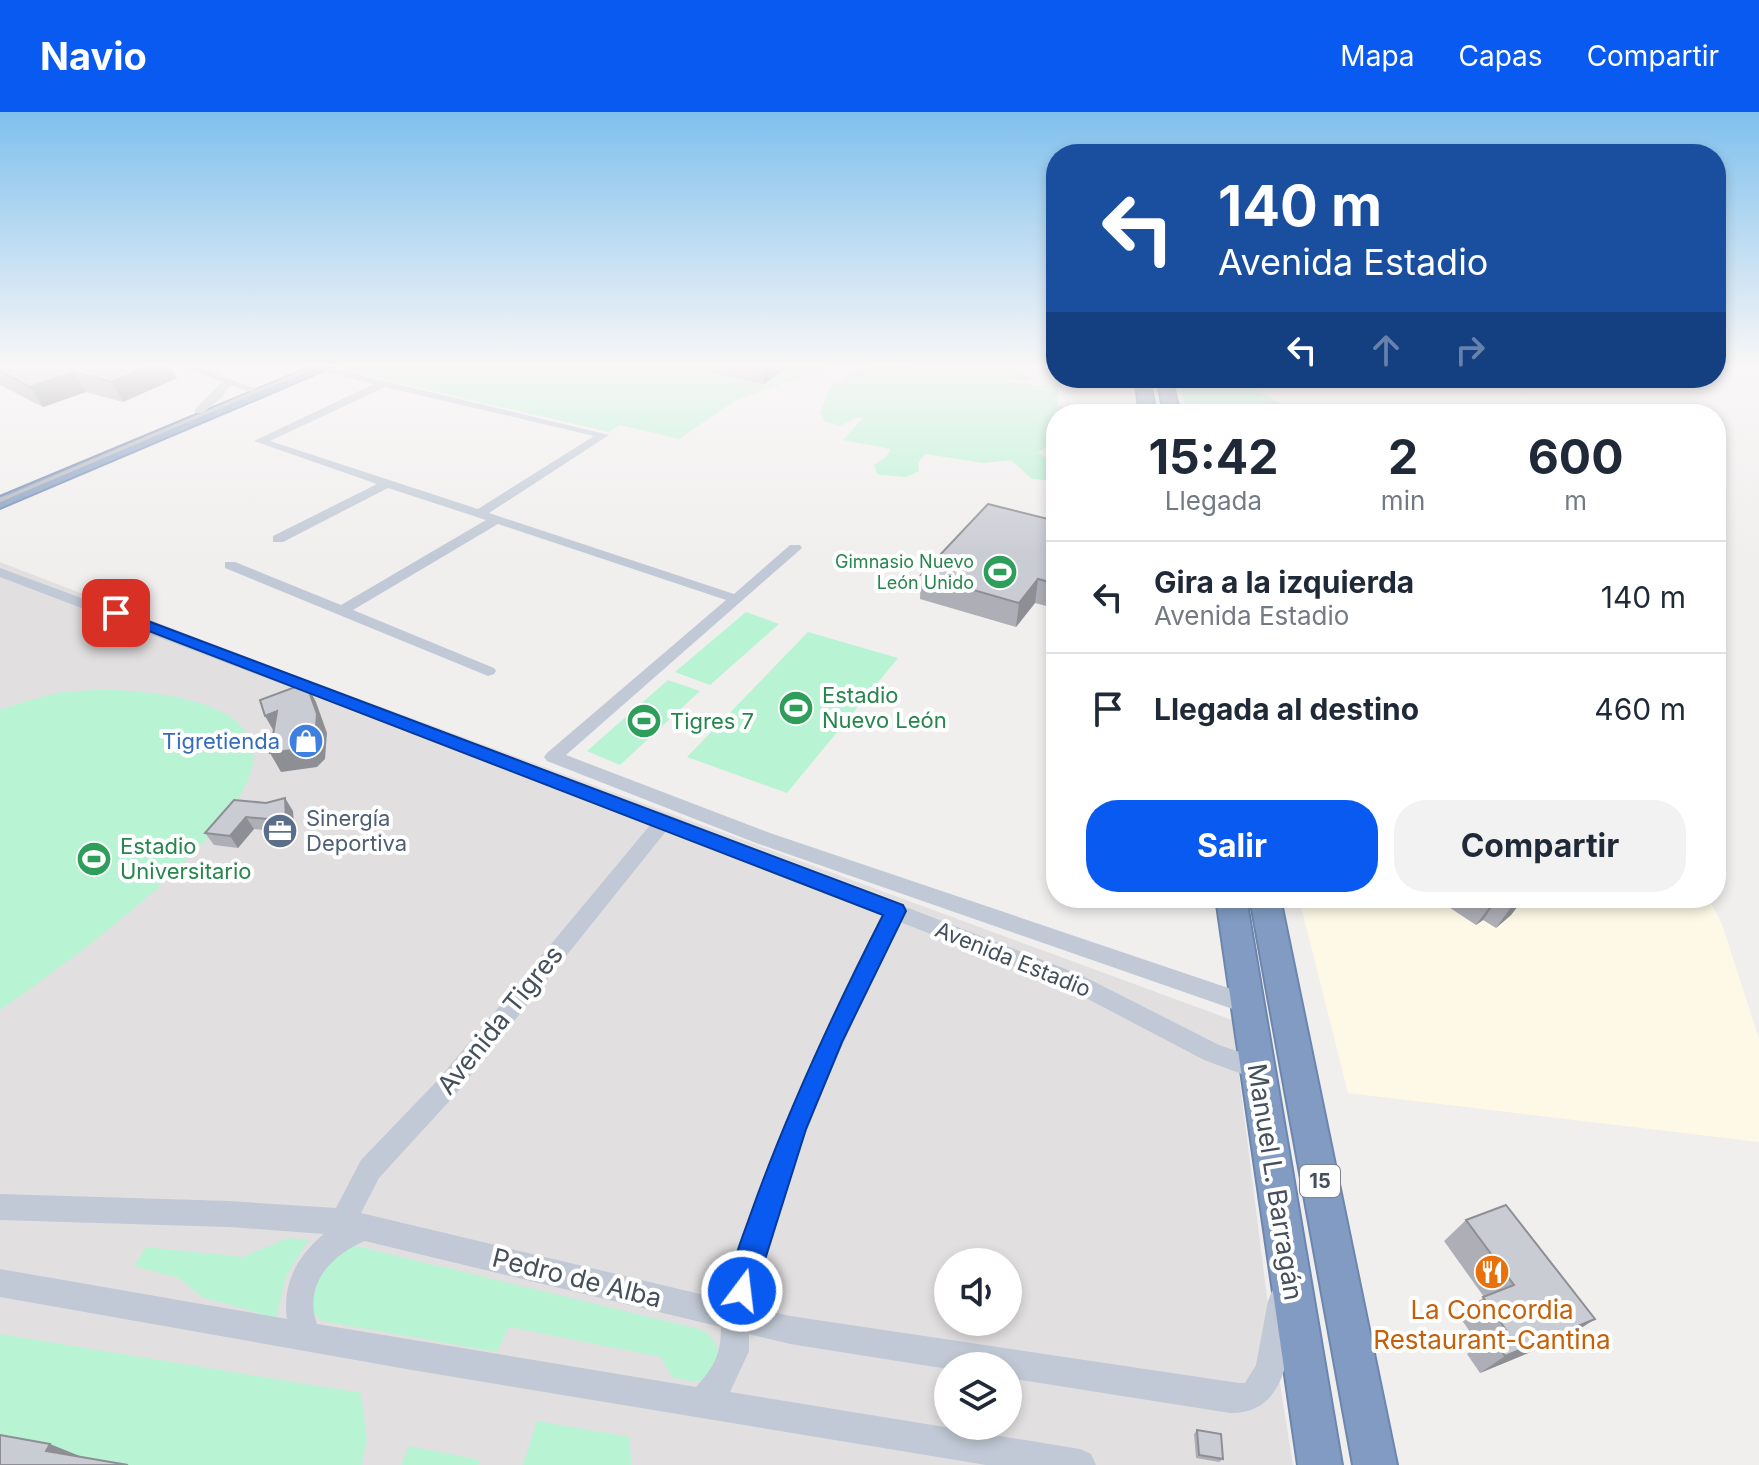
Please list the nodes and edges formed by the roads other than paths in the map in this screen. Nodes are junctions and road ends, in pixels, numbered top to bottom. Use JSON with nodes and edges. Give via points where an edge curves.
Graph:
{"nodes":[{"id":1,"x":155,"y":429,"type":"edge"},
{"id":2,"x":176,"y":429,"type":"edge"},
{"id":3,"x":286,"y":429,"type":"edge"},
{"id":4,"x":576,"y":429,"type":"edge"},
{"id":5,"x":388,"y":483,"type":"junction"},
{"id":6,"x":0,"y":493,"type":"edge"},
{"id":7,"x":0,"y":503,"type":"edge"},
{"id":8,"x":474,"y":512,"type":"junction"},
{"id":9,"x":496,"y":520,"type":"junction"},
{"id":10,"x":278,"y":539,"type":"dead end"},
{"id":11,"x":795,"y":548,"type":"dead end"},
{"id":12,"x":230,"y":565,"type":"dead end"},
{"id":13,"x":0,"y":572,"type":"edge"},
{"id":14,"x":736,"y":599,"type":"junction"},
{"id":15,"x":341,"y":611,"type":"junction"},
{"id":16,"x":488,"y":671,"type":"dead end"},
{"id":17,"x":664,"y":821,"type":"junction"},
{"id":18,"x":1233,"y":908,"type":"edge"},
{"id":19,"x":1267,"y":908,"type":"edge"},
{"id":20,"x":895,"y":911,"type":"junction"},
{"id":21,"x":1250,"y":1005,"type":"junction"},
{"id":22,"x":1258,"y":1069,"type":"junction"},
{"id":23,"x":0,"y":1207,"type":"edge"},
{"id":24,"x":355,"y":1224,"type":"junction"},
{"id":25,"x":1288,"y":1267,"type":"junction"},
{"id":26,"x":0,"y":1283,"type":"edge"},
{"id":27,"x":735,"y":1318,"type":"junction"},
{"id":28,"x":307,"y":1337,"type":"junction"},
{"id":29,"x":701,"y":1403,"type":"junction"},
{"id":30,"x":1080,"y":1465,"type":"edge"},
{"id":31,"x":1320,"y":1465,"type":"edge"},
{"id":32,"x":1375,"y":1465,"type":"edge"}],
"edges":[{"from":1,"to":6,"type":"highway"},
{"from":2,"to":7,"type":"highway"},
{"from":3,"to":5,"type":"street","via":[[260,441]]},
{"from":4,"to":8,"type":"street","via":[[603,435]]},
{"from":5,"to":8,"type":"street"},
{"from":5,"to":10,"type":"street"},
{"from":8,"to":9,"type":"street"},
{"from":9,"to":14,"type":"street"},
{"from":9,"to":15,"type":"street"},
{"from":11,"to":14,"type":"street"},
{"from":12,"to":15,"type":"street"},
{"from":13,"to":17,"type":"street","name":"Avenida Estadio"},
{"from":14,"to":21,"type":"street","via":[[553,757],[778,844]]},
{"from":15,"to":16,"type":"street"},
{"from":17,"to":20,"type":"street","name":"Avenida Estadio"},
{"from":17,"to":24,"type":"street","name":"Avenida Tigres","via":[[446,1088],[370,1169]]},
{"from":18,"to":21,"type":"highway","name":"Manuel L. Barragán","number":"15"},
{"from":19,"to":32,"type":"highway","name":"Manuel L. Barragán","number":"15"},
{"from":20,"to":22,"type":"street","name":"Avenida Estadio","via":[[1073,981],[1212,1053]]},
{"from":20,"to":27,"type":"street","via":[[803,1106]]},
{"from":21,"to":22,"type":"highway","name":"Manuel L. Barragán","number":"15"},
{"from":22,"to":25,"type":"highway","name":"Manuel L. Barragán","number":"15"},
{"from":23,"to":24,"type":"street","name":"Pedro de Alba"},
{"from":24,"to":27,"type":"street","name":"Pedro de Alba"},
{"from":24,"to":28,"type":"street","via":[[323,1249],[303,1283],[298,1310]]},
{"from":25,"to":27,"type":"street","name":"Pedro de Alba","via":[[1269,1369],[1261,1388],[1243,1399],[868,1344]]},
{"from":25,"to":31,"type":"highway","name":"Manuel L. Barragán","number":"15"},
{"from":26,"to":28,"type":"street"},
{"from":27,"to":29,"type":"street","via":[[731,1364]]},
{"from":28,"to":29,"type":"street"},
{"from":29,"to":30,"type":"street"}]}
